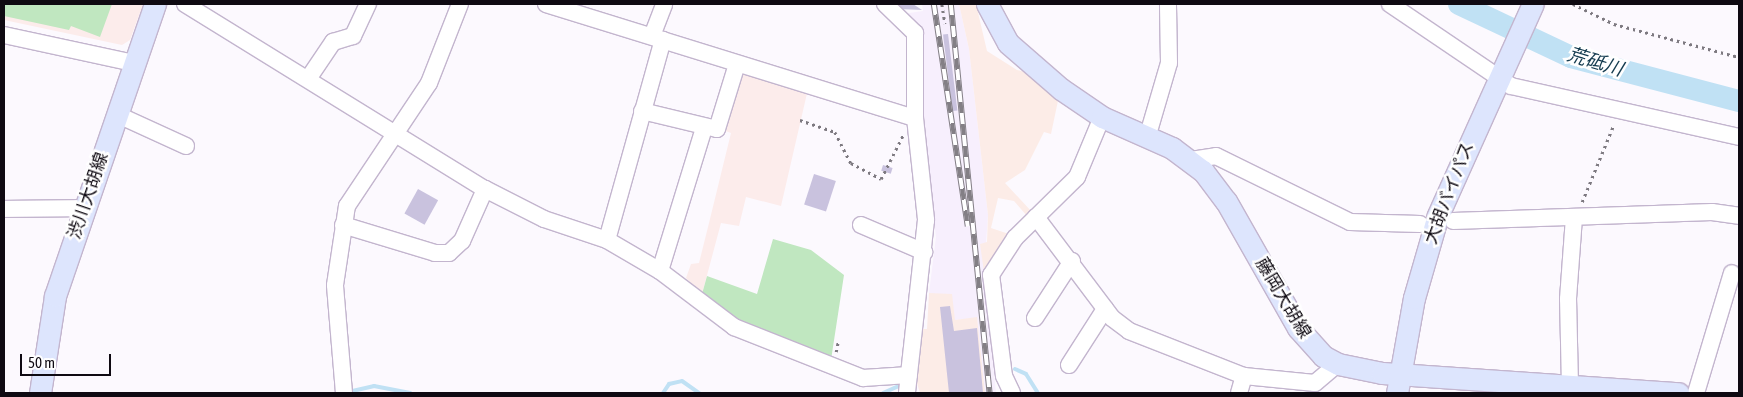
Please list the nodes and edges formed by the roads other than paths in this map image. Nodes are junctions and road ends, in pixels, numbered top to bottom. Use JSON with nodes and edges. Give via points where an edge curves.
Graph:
{"nodes":[{"id":1,"x":155,"y":4,"type":"edge"},
{"id":2,"x":185,"y":4,"type":"edge"},
{"id":3,"x":368,"y":4,"type":"edge"},
{"id":4,"x":460,"y":4,"type":"edge"},
{"id":5,"x":546,"y":4,"type":"edge"},
{"id":6,"x":664,"y":4,"type":"edge"},
{"id":7,"x":885,"y":4,"type":"edge"},
{"id":8,"x":987,"y":4,"type":"edge"},
{"id":9,"x":1168,"y":4,"type":"edge"},
{"id":10,"x":1390,"y":4,"type":"edge"},
{"id":11,"x":1533,"y":4,"type":"edge"},
{"id":12,"x":4,"y":35,"type":"edge"},
{"id":13,"x":658,"y":38,"type":"junction"},
{"id":14,"x":133,"y":63,"type":"junction"},
{"id":15,"x":737,"y":64,"type":"junction"},
{"id":16,"x":1501,"y":72,"type":"junction"},
{"id":17,"x":308,"y":79,"type":"junction"},
{"id":18,"x":642,"y":111,"type":"junction"},
{"id":19,"x":116,"y":114,"type":"junction"},
{"id":20,"x":1102,"y":117,"type":"junction"},
{"id":21,"x":915,"y":118,"type":"junction"},
{"id":22,"x":704,"y":128,"type":"junction"},
{"id":23,"x":394,"y":134,"type":"junction"},
{"id":24,"x":1739,"y":137,"type":"edge"},
{"id":25,"x":1147,"y":138,"type":"junction"},
{"id":26,"x":186,"y":146,"type":"dead end"},
{"id":27,"x":1191,"y":160,"type":"junction"},
{"id":28,"x":485,"y":189,"type":"junction"},
{"id":29,"x":84,"y":208,"type":"junction"},
{"id":30,"x":4,"y":209,"type":"edge"},
{"id":31,"x":1739,"y":216,"type":"edge"},
{"id":32,"x":1036,"y":217,"type":"junction"},
{"id":33,"x":1577,"y":217,"type":"junction"},
{"id":34,"x":1453,"y":221,"type":"dead end"},
{"id":35,"x":1420,"y":224,"type":"dead end"},
{"id":36,"x":343,"y":225,"type":"junction"},
{"id":37,"x":861,"y":225,"type":"dead end"},
{"id":38,"x":607,"y":240,"type":"junction"},
{"id":39,"x":924,"y":252,"type":"junction"},
{"id":40,"x":1072,"y":261,"type":"junction"},
{"id":41,"x":660,"y":271,"type":"junction"},
{"id":42,"x":1732,"y":273,"type":"dead end"},
{"id":43,"x":1105,"y":310,"type":"junction"},
{"id":44,"x":1035,"y":318,"type":"dead end"},
{"id":45,"x":1069,"y":364,"type":"dead end"},
{"id":46,"x":1338,"y":364,"type":"junction"},
{"id":47,"x":910,"y":375,"type":"junction"},
{"id":48,"x":1244,"y":376,"type":"junction"},
{"id":49,"x":1398,"y":384,"type":"edge"},
{"id":50,"x":1570,"y":386,"type":"junction"},
{"id":51,"x":1519,"y":388,"type":"edge"},
{"id":52,"x":1548,"y":389,"type":"edge"},
{"id":53,"x":343,"y":390,"type":"edge"},
{"id":54,"x":40,"y":393,"type":"edge"},
{"id":55,"x":906,"y":393,"type":"edge"},
{"id":56,"x":1012,"y":393,"type":"edge"},
{"id":57,"x":1239,"y":393,"type":"edge"},
{"id":58,"x":1678,"y":393,"type":"edge"},
{"id":59,"x":1696,"y":393,"type":"edge"}],
"edges":[{"from":1,"to":14,"type":"main road","name":"渋川大胡線"},
{"from":2,"to":17,"type":"street"},
{"from":3,"to":17,"type":"street","via":[[353,36],[333,42]]},
{"from":4,"to":23,"type":"street","via":[[429,83]]},
{"from":5,"to":13,"type":"street"},
{"from":6,"to":13,"type":"street"},
{"from":7,"to":21,"type":"street","via":[[915,33]]},
{"from":8,"to":20,"type":"main road","name":"藤岡大胡線","via":[[1008,42]]},
{"from":9,"to":25,"type":"street","via":[[1169,63]]},
{"from":10,"to":16,"type":"street"},
{"from":11,"to":16,"type":"main road","name":"大胡バイパス"},
{"from":12,"to":14,"type":"street"},
{"from":13,"to":15,"type":"street"},
{"from":13,"to":18,"type":"street"},
{"from":14,"to":19,"type":"main road","name":"渋川大胡線"},
{"from":15,"to":21,"type":"street"},
{"from":15,"to":22,"type":"street","via":[[717,129]]},
{"from":16,"to":24,"type":"street","via":[[1518,88]]},
{"from":16,"to":49,"type":"main road","name":"大胡バイパス","via":[[1430,239]]},
{"from":17,"to":23,"type":"street"},
{"from":18,"to":22,"type":"street"},
{"from":18,"to":38,"type":"street"},
{"from":19,"to":26,"type":"street"},
{"from":19,"to":29,"type":"main road","name":"渋川大胡線"},
{"from":20,"to":25,"type":"main road","name":"藤岡大胡線"},
{"from":20,"to":32,"type":"street","via":[[1076,177]]},
{"from":21,"to":39,"type":"street","via":[[926,220]]},
{"from":22,"to":41,"type":"street"},
{"from":23,"to":28,"type":"street"},
{"from":23,"to":36,"type":"street","via":[[352,194]]},
{"from":25,"to":27,"type":"main road","name":"藤岡大胡線"},
{"from":27,"to":35,"type":"street","via":[[1216,156],[1350,222]]},
{"from":27,"to":46,"type":"main road","name":"藤岡大胡線","via":[[1226,201],[1305,337]]},
{"from":28,"to":36,"type":"street","via":[[462,241],[449,253]]},
{"from":28,"to":38,"type":"street","via":[[544,219]]},
{"from":29,"to":30,"type":"street"},
{"from":29,"to":54,"type":"main road","name":"渋川大胡線","via":[[55,296]]},
{"from":31,"to":33,"type":"street","via":[[1712,212]]},
{"from":32,"to":40,"type":"street"},
{"from":32,"to":56,"type":"street","via":[[1015,238],[990,274],[1004,376]]},
{"from":33,"to":34,"type":"street"},
{"from":33,"to":50,"type":"street","via":[[1568,300]]},
{"from":36,"to":53,"type":"street","via":[[335,285]]},
{"from":37,"to":39,"type":"street"},
{"from":38,"to":41,"type":"street"},
{"from":39,"to":47,"type":"street"},
{"from":40,"to":43,"type":"street"},
{"from":40,"to":44,"type":"street"},
{"from":41,"to":47,"type":"street","via":[[730,324],[790,353],[863,378]]},
{"from":42,"to":59,"type":"street"},
{"from":43,"to":45,"type":"street"},
{"from":43,"to":48,"type":"street","via":[[1129,331]]},
{"from":46,"to":48,"type":"street","via":[[1314,383]]},
{"from":46,"to":49,"type":"main road","name":"藤岡大胡線"},
{"from":47,"to":55,"type":"street"},
{"from":48,"to":57,"type":"street"},
{"from":49,"to":51,"type":"main road","name":"藤岡大胡線"},
{"from":50,"to":52,"type":"main road","name":"藤岡大胡線"},
{"from":50,"to":58,"type":"main road","name":"藤岡大胡線"},
{"from":51,"to":52,"type":"main road","name":"藤岡大胡線"}]}
